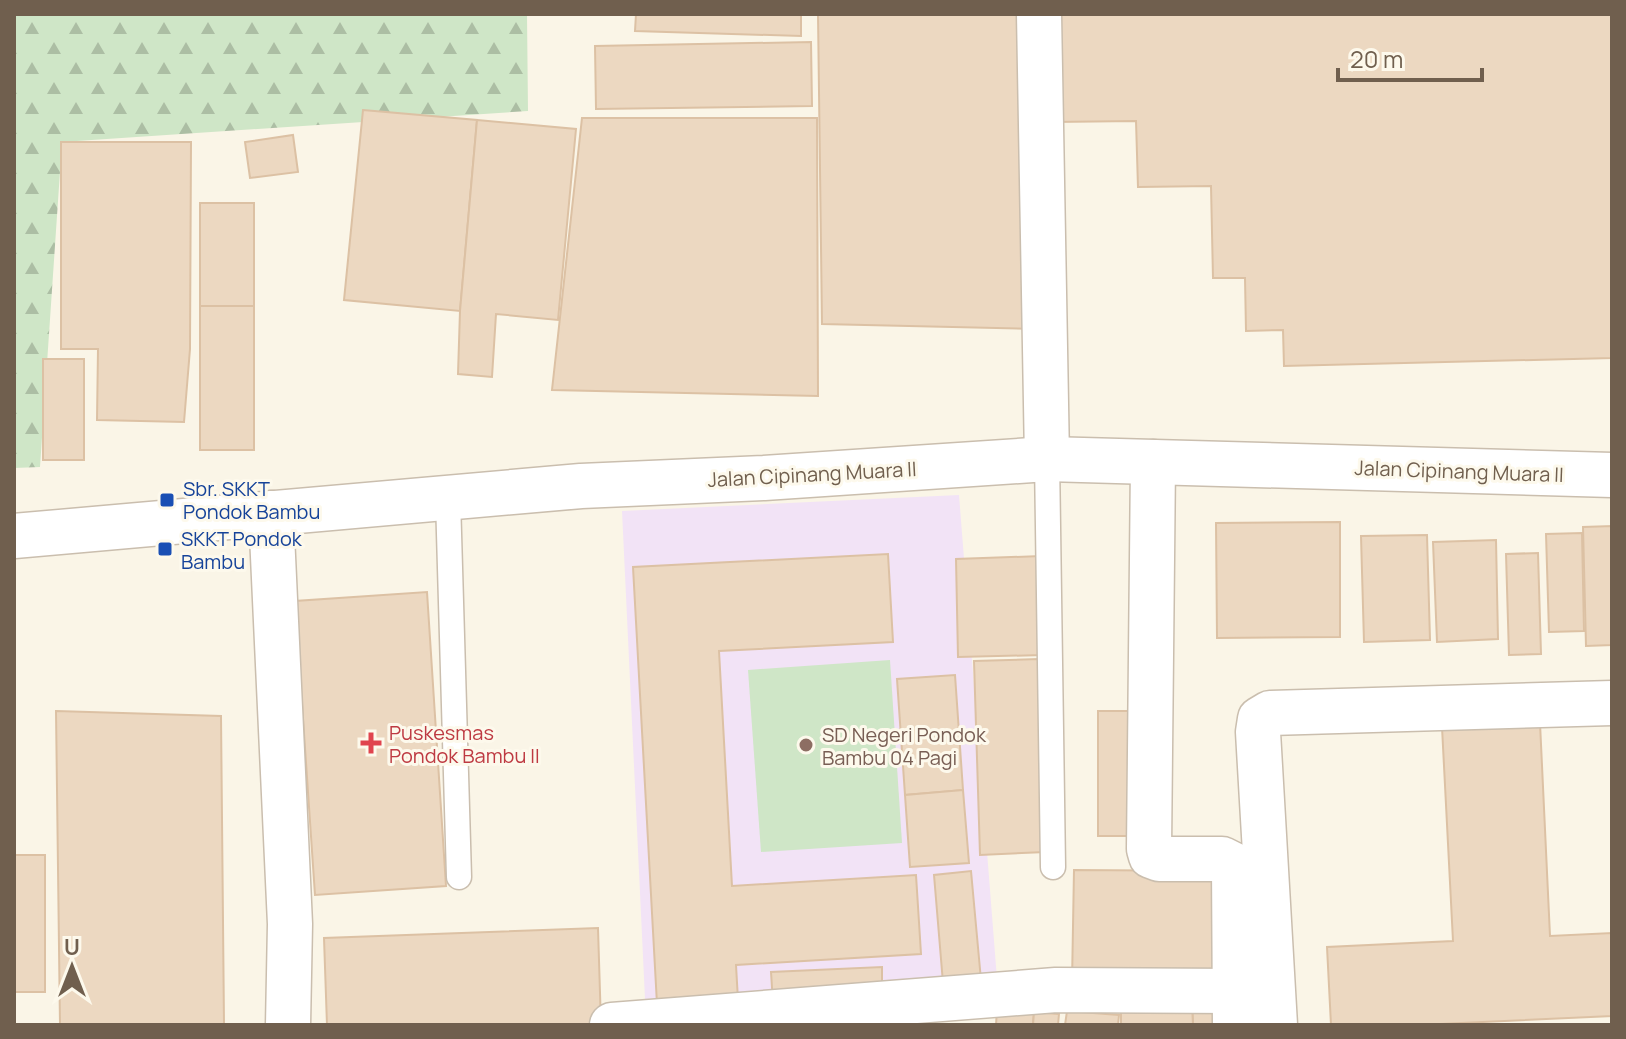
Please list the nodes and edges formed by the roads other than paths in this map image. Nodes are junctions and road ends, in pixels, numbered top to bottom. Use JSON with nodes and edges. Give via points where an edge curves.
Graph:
{"nodes":[{"id":1,"x":1039,"y":14,"type":"edge"},
{"id":2,"x":1047,"y":459,"type":"junction"},
{"id":3,"x":1153,"y":462,"type":"junction"},
{"id":4,"x":1612,"y":475,"type":"edge"},
{"id":5,"x":448,"y":499,"type":"junction"},
{"id":6,"x":271,"y":513,"type":"junction"},
{"id":7,"x":14,"y":536,"type":"edge"},
{"id":8,"x":1612,"y":703,"type":"edge"},
{"id":9,"x":1053,"y":867,"type":"dead end"},
{"id":10,"x":459,"y":877,"type":"dead end"},
{"id":11,"x":1235,"y":1008,"type":"edge"},
{"id":12,"x":288,"y":1025,"type":"edge"},
{"id":13,"x":612,"y":1025,"type":"edge"},
{"id":14,"x":1275,"y":1025,"type":"edge"}],
"edges":[{"from":1,"to":2,"type":"street"},
{"from":2,"to":3,"type":"street","name":"Jalan Cipinang Muara II"},
{"from":2,"to":5,"type":"street","name":"Jalan Cipinang Muara II","via":[[581,486]]},
{"from":2,"to":9,"type":"lane"},
{"from":3,"to":4,"type":"street","name":"Jalan Cipinang Muara II"},
{"from":3,"to":11,"type":"street","via":[[1149,849],[1159,859],[1222,859],[1234,865]]},
{"from":5,"to":6,"type":"street","name":"Jalan Cipinang Muara II"},
{"from":5,"to":10,"type":"lane"},
{"from":6,"to":7,"type":"street","name":"Jalan Cipinang Muara II"},
{"from":6,"to":12,"type":"street","via":[[290,924]]},
{"from":8,"to":14,"type":"street","via":[[1270,713],[1260,719]]},
{"from":11,"to":13,"type":"street","via":[[1056,990]]}]}
